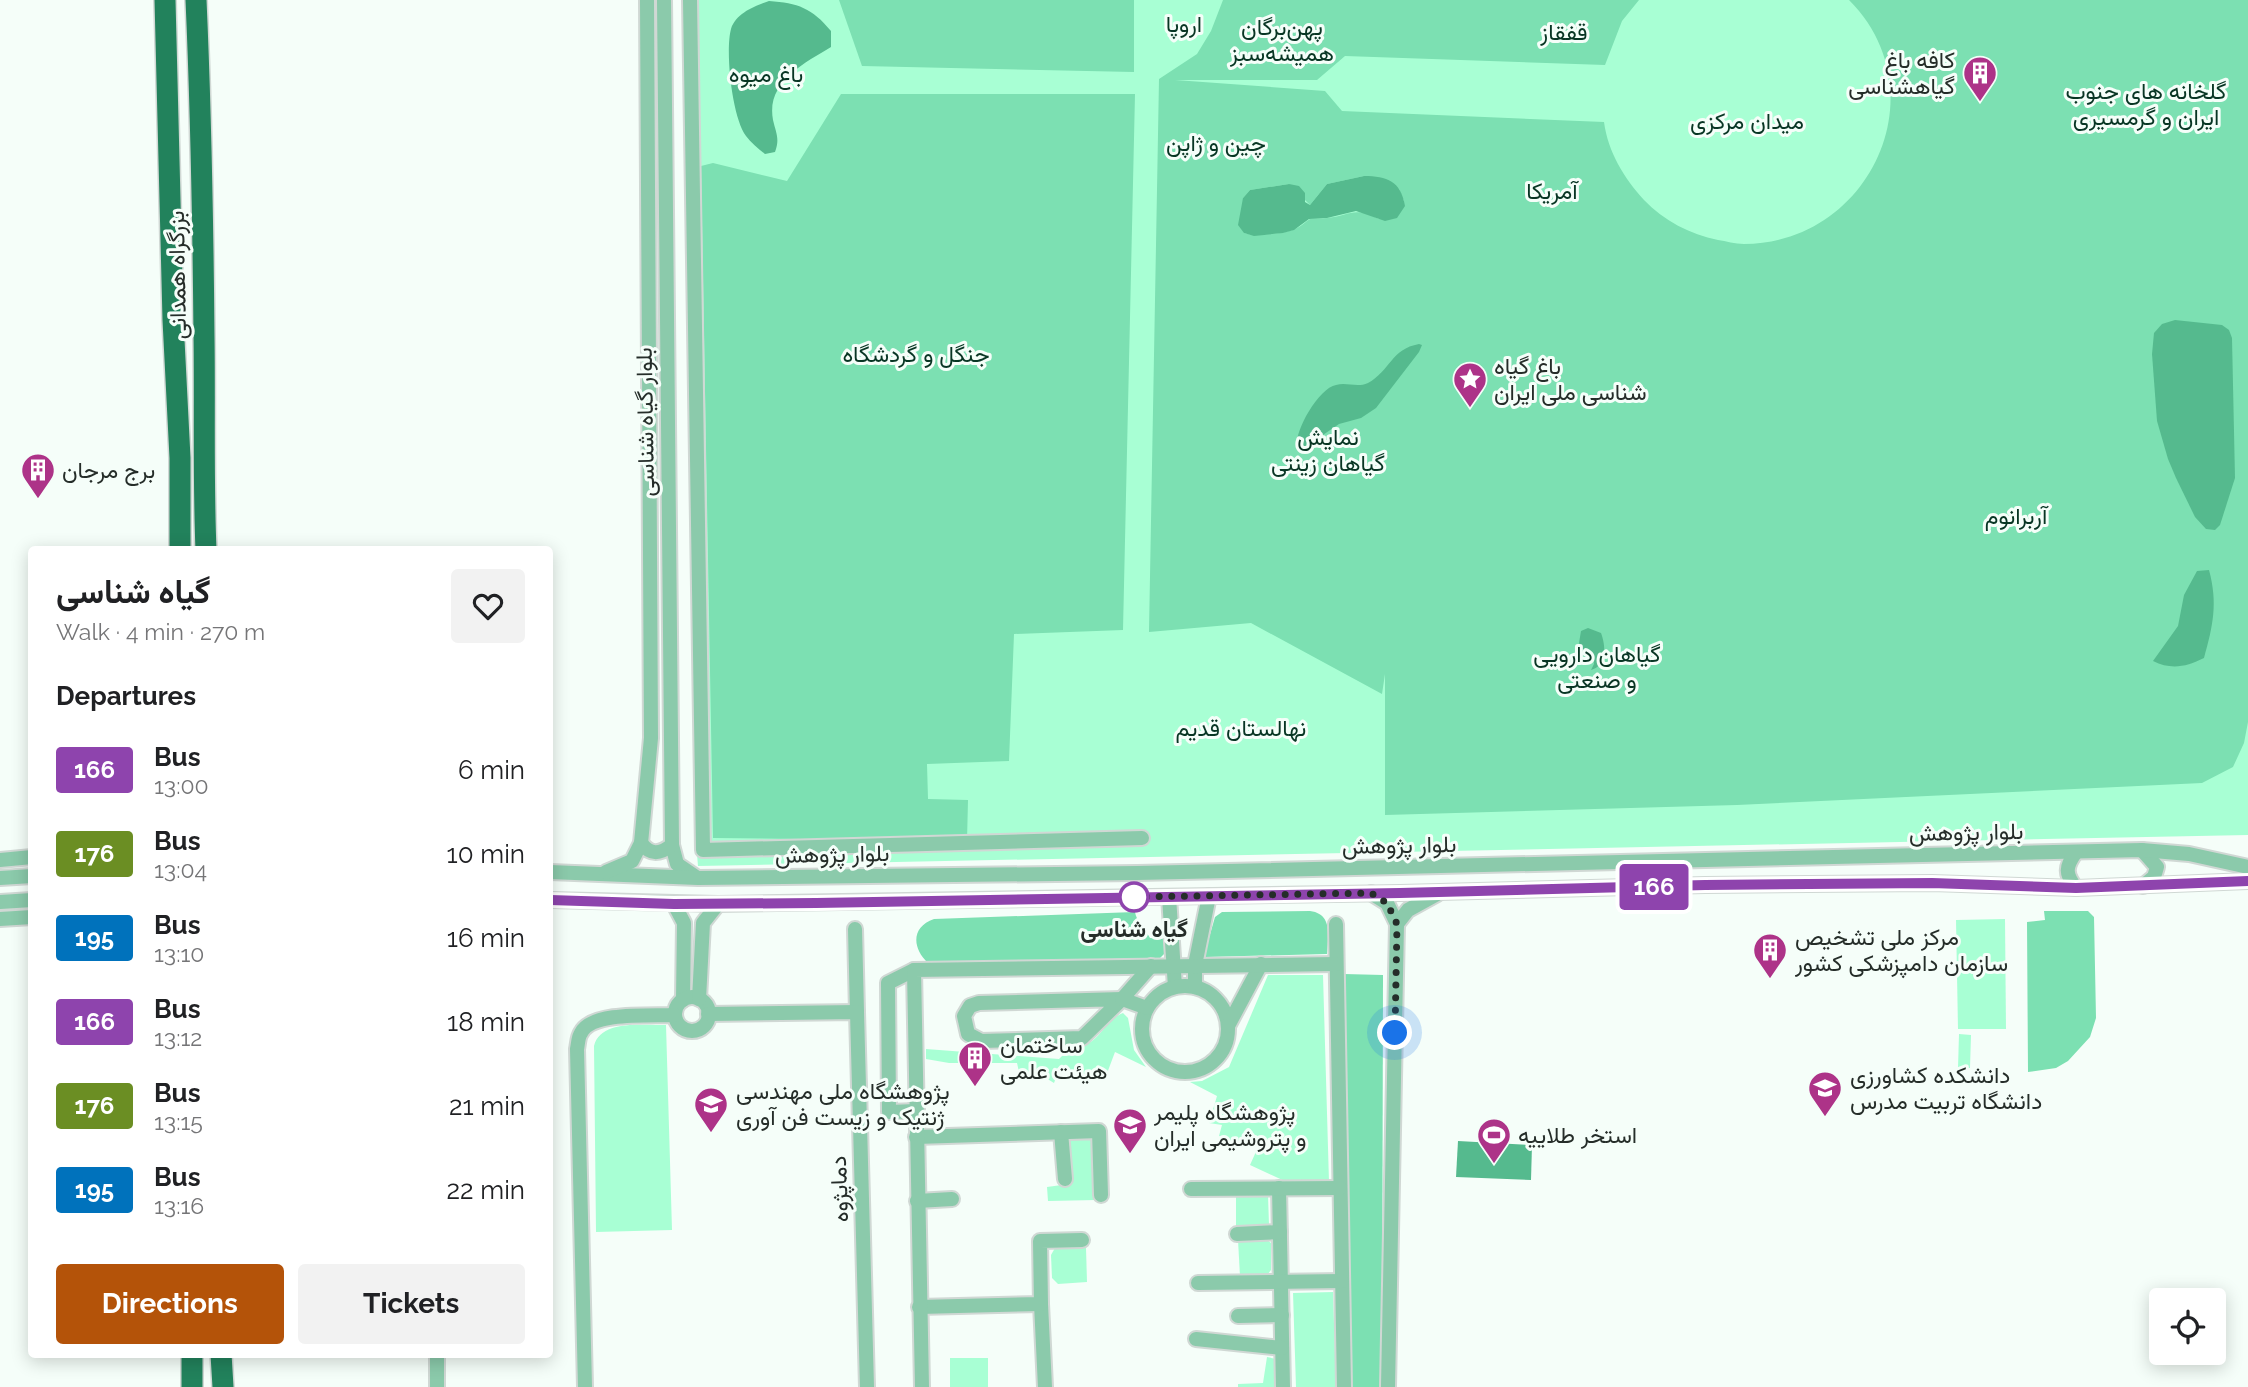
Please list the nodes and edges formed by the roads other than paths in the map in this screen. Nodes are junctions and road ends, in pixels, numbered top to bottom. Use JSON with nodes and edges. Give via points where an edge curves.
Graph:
{"nodes":[{"id":1,"x":196,"y":0,"type":"edge"},
{"id":2,"x":647,"y":0,"type":"edge"},
{"id":3,"x":664,"y":0,"type":"edge"},
{"id":4,"x":690,"y":0,"type":"edge"},
{"id":5,"x":163,"y":6,"type":"edge"},
{"id":6,"x":180,"y":458,"type":"junction"},
{"id":7,"x":203,"y":488,"type":"junction"},
{"id":8,"x":167,"y":546,"type":"edge"},
{"id":9,"x":180,"y":546,"type":"edge"},
{"id":10,"x":206,"y":546,"type":"edge"},
{"id":11,"x":216,"y":546,"type":"edge"},
{"id":12,"x":1142,"y":838,"type":"dead end"},
{"id":13,"x":640,"y":844,"type":"junction"},
{"id":14,"x":671,"y":845,"type":"junction"},
{"id":15,"x":2141,"y":850,"type":"junction"},
{"id":16,"x":2076,"y":852,"type":"junction"},
{"id":17,"x":28,"y":857,"type":"edge"},
{"id":18,"x":0,"y":860,"type":"edge"},
{"id":19,"x":2248,"y":867,"type":"edge"},
{"id":20,"x":553,"y":872,"type":"edge"},
{"id":21,"x":598,"y":874,"type":"junction"},
{"id":22,"x":28,"y":876,"type":"edge"},
{"id":23,"x":0,"y":878,"type":"edge"},
{"id":24,"x":698,"y":878,"type":"junction"},
{"id":25,"x":2248,"y":881,"type":"edge"},
{"id":26,"x":2143,"y":886,"type":"junction"},
{"id":27,"x":2076,"y":888,"type":"junction"},
{"id":28,"x":1442,"y":892,"type":"junction"},
{"id":29,"x":1371,"y":893,"type":"junction"},
{"id":30,"x":1209,"y":896,"type":"junction"},
{"id":31,"x":1169,"y":897,"type":"junction"},
{"id":32,"x":28,"y":900,"type":"edge"},
{"id":33,"x":553,"y":900,"type":"edge"},
{"id":34,"x":0,"y":902,"type":"edge"},
{"id":35,"x":674,"y":904,"type":"junction"},
{"id":36,"x":718,"y":904,"type":"junction"},
{"id":37,"x":28,"y":917,"type":"edge"},
{"id":38,"x":0,"y":919,"type":"edge"},
{"id":39,"x":1336,"y":924,"type":"dead end"},
{"id":40,"x":1397,"y":924,"type":"junction"},
{"id":41,"x":855,"y":929,"type":"dead end"},
{"id":42,"x":1261,"y":964,"type":"junction"},
{"id":43,"x":1336,"y":964,"type":"junction"},
{"id":44,"x":1174,"y":965,"type":"junction"},
{"id":45,"x":1195,"y":965,"type":"junction"},
{"id":46,"x":1151,"y":966,"type":"junction"},
{"id":47,"x":914,"y":970,"type":"junction"},
{"id":48,"x":1175,"y":987,"type":"junction"},
{"id":49,"x":1195,"y":987,"type":"junction"},
{"id":50,"x":699,"y":999,"type":"junction"},
{"id":51,"x":1122,"y":999,"type":"junction"},
{"id":52,"x":683,"y":1000,"type":"junction"},
{"id":53,"x":1147,"y":1008,"type":"junction"},
{"id":54,"x":857,"y":1012,"type":"junction"},
{"id":55,"x":708,"y":1014,"type":"junction"},
{"id":56,"x":675,"y":1015,"type":"junction"},
{"id":57,"x":1228,"y":1026,"type":"junction"},
{"id":58,"x":916,"y":1111,"type":"junction"},
{"id":59,"x":1061,"y":1132,"type":"junction"},
{"id":60,"x":916,"y":1137,"type":"junction"},
{"id":61,"x":1065,"y":1179,"type":"dead end"},
{"id":62,"x":1279,"y":1188,"type":"junction"},
{"id":63,"x":1340,"y":1188,"type":"junction"},
{"id":64,"x":1191,"y":1189,"type":"dead end"},
{"id":65,"x":1101,"y":1195,"type":"dead end"},
{"id":66,"x":952,"y":1199,"type":"dead end"},
{"id":67,"x":917,"y":1201,"type":"junction"},
{"id":68,"x":1280,"y":1232,"type":"junction"},
{"id":69,"x":1237,"y":1234,"type":"dead end"},
{"id":70,"x":1082,"y":1240,"type":"dead end"},
{"id":71,"x":1342,"y":1281,"type":"junction"},
{"id":72,"x":1281,"y":1282,"type":"junction"},
{"id":73,"x":1198,"y":1283,"type":"dead end"},
{"id":74,"x":1041,"y":1304,"type":"junction"},
{"id":75,"x":919,"y":1307,"type":"junction"},
{"id":76,"x":1282,"y":1315,"type":"junction"},
{"id":77,"x":1238,"y":1316,"type":"dead end"},
{"id":78,"x":1196,"y":1339,"type":"dead end"},
{"id":79,"x":1283,"y":1348,"type":"junction"},
{"id":80,"x":192,"y":1358,"type":"edge"},
{"id":81,"x":221,"y":1358,"type":"edge"},
{"id":82,"x":437,"y":1358,"type":"edge"},
{"id":83,"x":223,"y":1384,"type":"edge"},
{"id":84,"x":192,"y":1387,"type":"edge"},
{"id":85,"x":437,"y":1387,"type":"edge"},
{"id":86,"x":585,"y":1387,"type":"edge"},
{"id":87,"x":867,"y":1387,"type":"edge"},
{"id":88,"x":922,"y":1387,"type":"edge"},
{"id":89,"x":1045,"y":1387,"type":"edge"},
{"id":90,"x":1283,"y":1387,"type":"edge"},
{"id":91,"x":1344,"y":1387,"type":"edge"},
{"id":92,"x":1388,"y":1387,"type":"edge"}],
"edges":[{"from":1,"to":7,"type":"highway","name":"بزرگراه همدانی","via":[[202,129]]},
{"from":2,"to":13,"type":"street","name":"بلوار گیاه شناسی","via":[[651,738]]},
{"from":3,"to":14,"type":"street","name":"بلوار گیاه شناسی"},
{"from":4,"to":12,"type":"street","via":[[703,850]]},
{"from":5,"to":6,"type":"highway","name":"بزرگراه همدانی"},
{"from":6,"to":8,"type":"highway"},
{"from":6,"to":9,"type":"highway","name":"بزرگراه همدانی"},
{"from":7,"to":10,"type":"highway","name":"بزرگراه همدانی"},
{"from":7,"to":11,"type":"highway","via":[[215,526]]},
{"from":13,"to":14,"type":"street","via":[[655,853]]},
{"from":13,"to":21,"type":"street","via":[[632,861]]},
{"from":14,"to":24,"type":"street","via":[[677,864]]},
{"from":15,"to":16,"type":"street","name":"بلوار پژوهش"},
{"from":15,"to":19,"type":"street","name":"بلوار پژوهش","via":[[2189,854]]},
{"from":15,"to":26,"type":"street","via":[[2157,867],[2154,877]]},
{"from":16,"to":24,"type":"street","name":"بلوار پژوهش"},
{"from":16,"to":27,"type":"street","via":[[2066,871]]},
{"from":17,"to":18,"type":"street"},
{"from":20,"to":21,"type":"street","name":"بلوار پژوهش"},
{"from":21,"to":24,"type":"street","name":"بلوار پژوهش"},
{"from":22,"to":23,"type":"street"},
{"from":25,"to":26,"type":"street","name":"بلوار پژوهش"},
{"from":26,"to":27,"type":"street","name":"بلوار پژوهش"},
{"from":27,"to":28,"type":"street","name":"بلوار پژوهش","via":[[1919,883]]},
{"from":28,"to":29,"type":"street","name":"بلوار پژوهش"},
{"from":28,"to":40,"type":"street","via":[[1408,910]]},
{"from":29,"to":30,"type":"street","name":"بلوار پژوهش"},
{"from":29,"to":40,"type":"street","via":[[1387,903]]},
{"from":30,"to":31,"type":"street","name":"بلوار پژوهش"},
{"from":30,"to":45,"type":"street"},
{"from":31,"to":36,"type":"street","name":"بلوار پژوهش"},
{"from":31,"to":44,"type":"street"},
{"from":32,"to":34,"type":"street"},
{"from":33,"to":35,"type":"street","name":"بلوار پژوهش"},
{"from":35,"to":36,"type":"street","name":"بلوار پژوهش"},
{"from":35,"to":52,"type":"street","via":[[684,923]]},
{"from":36,"to":50,"type":"street","via":[[703,923]]},
{"from":37,"to":38,"type":"street"},
{"from":39,"to":43,"type":"street"},
{"from":40,"to":92,"type":"street"},
{"from":41,"to":54,"type":"street","name":"دماپژوه"},
{"from":42,"to":43,"type":"street"},
{"from":42,"to":45,"type":"street"},
{"from":42,"to":57,"type":"street"},
{"from":43,"to":63,"type":"street"},
{"from":44,"to":45,"type":"street"},
{"from":44,"to":46,"type":"street"},
{"from":44,"to":48,"type":"street"},
{"from":45,"to":49,"type":"street"},
{"from":46,"to":47,"type":"street"},
{"from":46,"to":51,"type":"street"},
{"from":47,"to":58,"type":"street"},
{"from":47,"to":58,"type":"street","via":[[888,983],[889,1112]]},
{"from":48,"to":49,"type":"street"},
{"from":48,"to":53,"type":"street"},
{"from":49,"to":57,"type":"street","via":[[1218,1001]]},
{"from":50,"to":52,"type":"street"},
{"from":50,"to":55,"type":"street"},
{"from":51,"to":51,"type":"street","via":[[979,1003],[970,1006],[964,1016],[968,1034],[981,1041],[1082,1038]]},
{"from":51,"to":53,"type":"street"},
{"from":52,"to":56,"type":"street"},
{"from":53,"to":57,"type":"street","via":[[1143,1029],[1147,1050],[1170,1069],[1190,1071],[1210,1064],[1227,1041]]},
{"from":54,"to":55,"type":"street"},
{"from":54,"to":87,"type":"street","name":"دماپژوه"},
{"from":55,"to":56,"type":"street","via":[[705,1024],[695,1031],[684,1029]]},
{"from":56,"to":86,"type":"street","via":[[589,1023],[577,1049]]},
{"from":58,"to":60,"type":"street"},
{"from":59,"to":60,"type":"street"},
{"from":59,"to":61,"type":"street"},
{"from":59,"to":65,"type":"street","via":[[1099,1131]]},
{"from":60,"to":67,"type":"street"},
{"from":62,"to":63,"type":"street"},
{"from":62,"to":64,"type":"street"},
{"from":62,"to":68,"type":"street"},
{"from":63,"to":71,"type":"street"},
{"from":66,"to":67,"type":"street"},
{"from":67,"to":75,"type":"street"},
{"from":68,"to":69,"type":"street"},
{"from":68,"to":72,"type":"street"},
{"from":70,"to":74,"type":"street","via":[[1040,1241]]},
{"from":71,"to":72,"type":"street"},
{"from":71,"to":91,"type":"street"},
{"from":72,"to":73,"type":"street"},
{"from":72,"to":76,"type":"street"},
{"from":74,"to":75,"type":"street"},
{"from":74,"to":89,"type":"street"},
{"from":75,"to":88,"type":"street"},
{"from":76,"to":77,"type":"street"},
{"from":76,"to":79,"type":"street"},
{"from":78,"to":79,"type":"street"},
{"from":79,"to":90,"type":"street"},
{"from":80,"to":84,"type":"highway"},
{"from":81,"to":83,"type":"highway"},
{"from":82,"to":85,"type":"street"}]}
